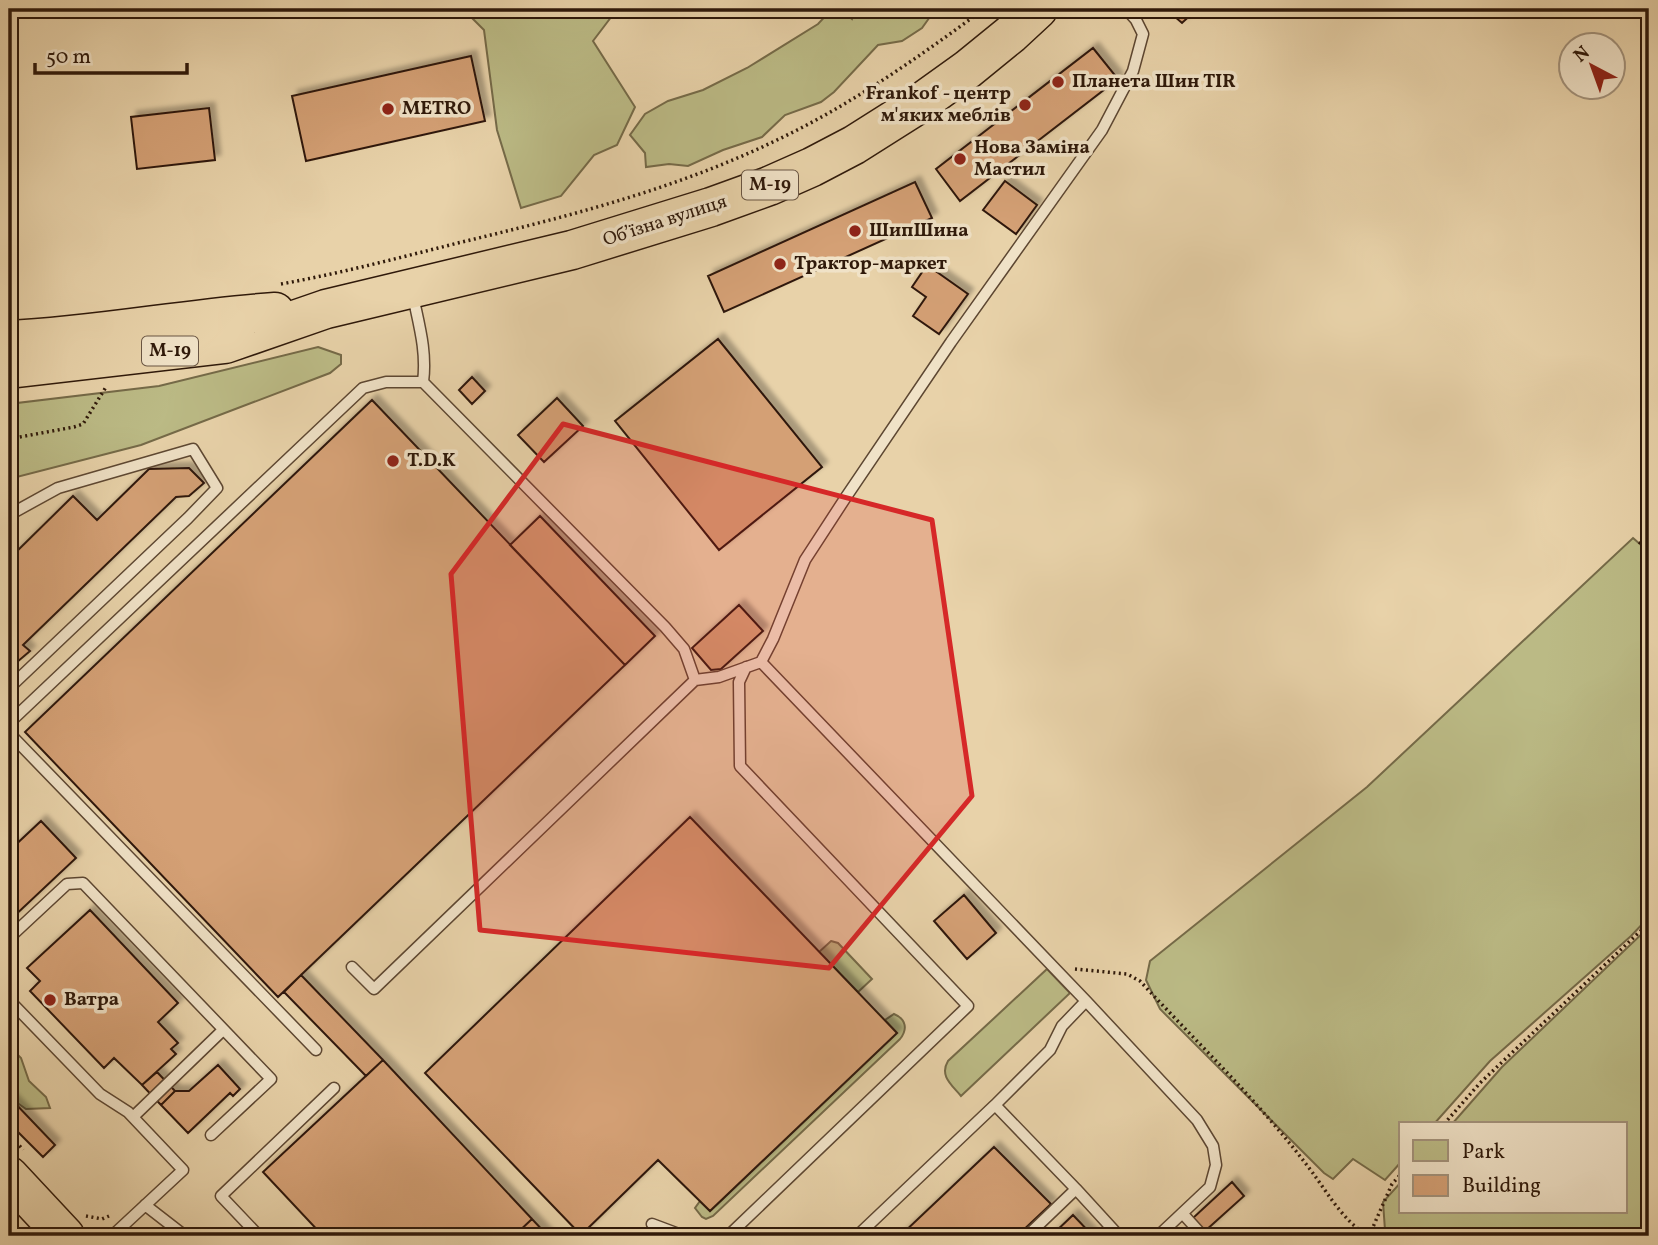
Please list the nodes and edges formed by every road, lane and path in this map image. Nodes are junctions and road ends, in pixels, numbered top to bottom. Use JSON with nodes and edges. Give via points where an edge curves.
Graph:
{"nodes":[{"id":1,"x":984,"y":9,"type":"edge"},
{"id":2,"x":1038,"y":9,"type":"edge"},
{"id":3,"x":1126,"y":9,"type":"edge"},
{"id":4,"x":272,"y":286,"type":"dead end"},
{"id":5,"x":411,"y":289,"type":"junction"},
{"id":6,"x":326,"y":309,"type":"junction"},
{"id":7,"x":9,"y":340,"type":"edge"},
{"id":8,"x":9,"y":369,"type":"edge"},
{"id":9,"x":423,"y":382,"type":"junction"},
{"id":10,"x":9,"y":515,"type":"edge"},
{"id":11,"x":1639,"y":542,"type":"dead end"},
{"id":12,"x":1649,"y":550,"type":"edge"},
{"id":13,"x":761,"y":662,"type":"junction"},
{"id":14,"x":746,"y":667,"type":"junction"},
{"id":15,"x":695,"y":680,"type":"junction"},
{"id":16,"x":9,"y":688,"type":"edge"},
{"id":17,"x":9,"y":723,"type":"edge"},
{"id":18,"x":9,"y":733,"type":"edge"},
{"id":19,"x":1649,"y":923,"type":"edge"},
{"id":20,"x":9,"y":938,"type":"edge"},
{"id":21,"x":352,"y":967,"type":"dead end"},
{"id":22,"x":1054,"y":967,"type":"junction"},
{"id":23,"x":9,"y":1000,"type":"edge"},
{"id":24,"x":1086,"y":1001,"type":"junction"},
{"id":25,"x":223,"y":1030,"type":"junction"},
{"id":26,"x":316,"y":1050,"type":"dead end"},
{"id":27,"x":334,"y":1088,"type":"dead end"},
{"id":28,"x":995,"y":1105,"type":"junction"},
{"id":29,"x":133,"y":1117,"type":"junction"},
{"id":30,"x":9,"y":1122,"type":"edge"},
{"id":31,"x":1446,"y":1122,"type":"edge"},
{"id":32,"x":15,"y":1123,"type":"dead end"},
{"id":33,"x":9,"y":1133,"type":"edge"},
{"id":34,"x":211,"y":1135,"type":"dead end"},
{"id":35,"x":17,"y":1165,"type":"edge"},
{"id":36,"x":1399,"y":1176,"type":"edge"},
{"id":37,"x":1076,"y":1189,"type":"junction"},
{"id":38,"x":145,"y":1205,"type":"junction"},
{"id":39,"x":1182,"y":1214,"type":"junction"},
{"id":40,"x":72,"y":1222,"type":"edge"},
{"id":41,"x":652,"y":1224,"type":"dead end"},
{"id":42,"x":123,"y":1226,"type":"junction"},
{"id":43,"x":9,"y":1230,"type":"edge"},
{"id":44,"x":15,"y":1236,"type":"edge"},
{"id":45,"x":112,"y":1236,"type":"edge"},
{"id":46,"x":185,"y":1236,"type":"edge"},
{"id":47,"x":259,"y":1236,"type":"edge"},
{"id":48,"x":684,"y":1236,"type":"edge"},
{"id":49,"x":728,"y":1236,"type":"edge"},
{"id":50,"x":858,"y":1236,"type":"edge"},
{"id":51,"x":1027,"y":1236,"type":"edge"},
{"id":52,"x":1119,"y":1236,"type":"edge"},
{"id":53,"x":1158,"y":1236,"type":"edge"},
{"id":54,"x":1203,"y":1236,"type":"edge"},
{"id":55,"x":1371,"y":1236,"type":"edge"}],
"edges":[{"from":1,"to":4,"type":"path","via":[[839,107],[714,168],[561,217]]},
{"from":2,"to":5,"type":"highway","name":"Обʼїзна вулиця","number":"М-19","via":[[922,102],[813,167],[711,207],[572,250]]},
{"from":3,"to":13,"type":"lane","via":[[1143,34],[1133,71],[1102,130],[951,342],[819,539]]},
{"from":5,"to":6,"type":"highway","name":"Обʼїзна вулиця","number":"М-19"},
{"from":5,"to":9,"type":"lane","via":[[424,345]]},
{"from":6,"to":7,"type":"highway","number":"М-19"},
{"from":6,"to":8,"type":"highway","number":"М-19","via":[[225,344]]},
{"from":9,"to":15,"type":"lane","via":[[666,627],[684,649]]},
{"from":9,"to":17,"type":"lane","via":[[363,387]]},
{"from":10,"to":16,"type":"lane","via":[[58,488],[192,449],[217,488]]},
{"from":11,"to":12,"type":"path"},
{"from":13,"to":14,"type":"lane"},
{"from":13,"to":22,"type":"lane"},
{"from":14,"to":15,"type":"lane"},
{"from":14,"to":49,"type":"lane","via":[[739,682],[740,766],[968,1006]]},
{"from":15,"to":21,"type":"lane","via":[[374,989]]},
{"from":18,"to":26,"type":"lane"},
{"from":19,"to":31,"type":"path","via":[[1480,1083]]},
{"from":20,"to":25,"type":"lane","via":[[67,884],[83,883]]},
{"from":22,"to":24,"type":"lane"},
{"from":22,"to":55,"type":"path","via":[[1127,974],[1140,981],[1244,1090],[1355,1226]]},
{"from":23,"to":29,"type":"lane","via":[[100,1094]]},
{"from":24,"to":28,"type":"lane","via":[[1062,1027],[1050,1050]]},
{"from":24,"to":39,"type":"lane","via":[[1197,1120],[1213,1146],[1216,1164],[1210,1187]]},
{"from":25,"to":29,"type":"lane"},
{"from":25,"to":34,"type":"lane","via":[[271,1079]]},
{"from":27,"to":47,"type":"lane","via":[[221,1196]]},
{"from":28,"to":37,"type":"lane"},
{"from":28,"to":50,"type":"lane"},
{"from":29,"to":38,"type":"lane","via":[[183,1170]]},
{"from":30,"to":32,"type":"path"},
{"from":33,"to":35,"type":"path"},
{"from":35,"to":40,"type":"highway"},
{"from":36,"to":55,"type":"path"},
{"from":37,"to":51,"type":"lane"},
{"from":37,"to":52,"type":"lane"},
{"from":38,"to":42,"type":"lane"},
{"from":38,"to":46,"type":"lane"},
{"from":39,"to":53,"type":"lane"},
{"from":39,"to":54,"type":"lane"},
{"from":40,"to":42,"type":"path","via":[[111,1215]]},
{"from":41,"to":48,"type":"lane"},
{"from":42,"to":45,"type":"lane"},
{"from":43,"to":44,"type":"path"}]}
